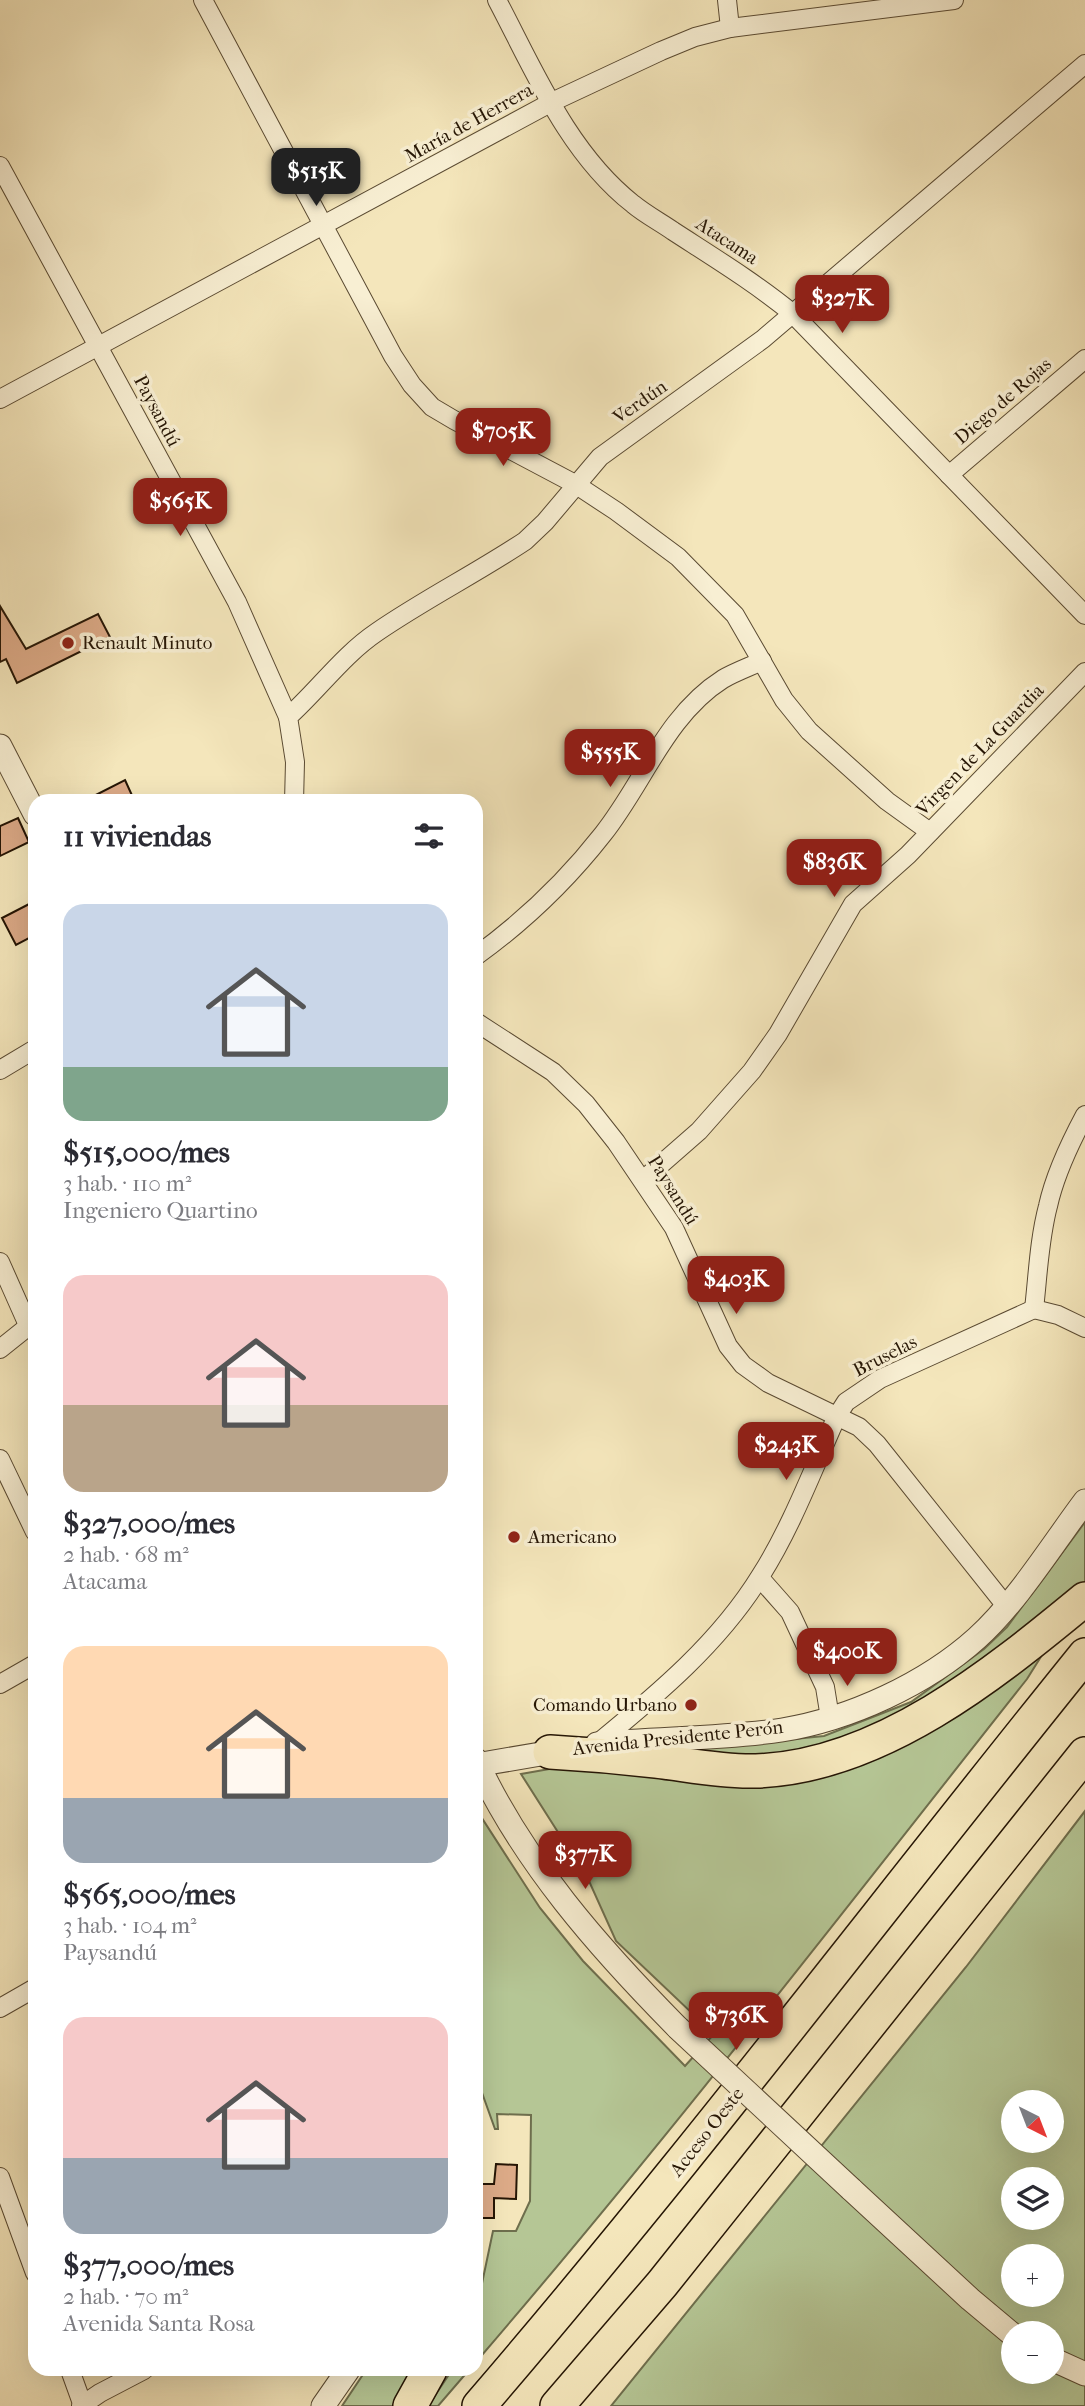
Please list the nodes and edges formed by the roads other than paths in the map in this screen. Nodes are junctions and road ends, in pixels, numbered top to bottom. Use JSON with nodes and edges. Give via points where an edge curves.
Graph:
{"nodes":[{"id":1,"x":202,"y":0,"type":"edge"},
{"id":2,"x":497,"y":0,"type":"edge"},
{"id":3,"x":727,"y":0,"type":"edge"},
{"id":4,"x":954,"y":0,"type":"edge"},
{"id":5,"x":730,"y":28,"type":"junction"},
{"id":6,"x":1085,"y":65,"type":"edge"},
{"id":7,"x":551,"y":103,"type":"junction"},
{"id":8,"x":0,"y":166,"type":"edge"},
{"id":9,"x":325,"y":226,"type":"junction"},
{"id":10,"x":792,"y":313,"type":"junction"},
{"id":11,"x":98,"y":346,"type":"junction"},
{"id":12,"x":1085,"y":359,"type":"edge"},
{"id":13,"x":0,"y":399,"type":"edge"},
{"id":14,"x":949,"y":475,"type":"junction"},
{"id":15,"x":575,"y":484,"type":"junction"},
{"id":16,"x":1085,"y":615,"type":"edge"},
{"id":17,"x":762,"y":661,"type":"junction"},
{"id":18,"x":1085,"y":673,"type":"edge"},
{"id":19,"x":288,"y":717,"type":"junction"},
{"id":20,"x":0,"y":746,"type":"edge"},
{"id":21,"x":294,"y":794,"type":"edge"},
{"id":22,"x":28,"y":800,"type":"edge"},
{"id":23,"x":930,"y":832,"type":"junction"},
{"id":24,"x":483,"y":950,"type":"edge"},
{"id":25,"x":483,"y":1027,"type":"edge"},
{"id":26,"x":28,"y":1053,"type":"edge"},
{"id":27,"x":0,"y":1070,"type":"edge"},
{"id":28,"x":1085,"y":1115,"type":"edge"},
{"id":29,"x":643,"y":1180,"type":"junction"},
{"id":30,"x":0,"y":1262,"type":"edge"},
{"id":31,"x":1034,"y":1309,"type":"junction"},
{"id":32,"x":28,"y":1317,"type":"edge"},
{"id":33,"x":28,"y":1326,"type":"edge"},
{"id":34,"x":1085,"y":1328,"type":"edge"},
{"id":35,"x":0,"y":1349,"type":"edge"},
{"id":36,"x":836,"y":1416,"type":"junction"},
{"id":37,"x":0,"y":1459,"type":"edge"},
{"id":38,"x":1085,"y":1501,"type":"edge"},
{"id":39,"x":28,"y":1517,"type":"edge"},
{"id":40,"x":760,"y":1578,"type":"junction"},
{"id":41,"x":1085,"y":1599,"type":"edge"},
{"id":42,"x":1006,"y":1606,"type":"junction"},
{"id":43,"x":1085,"y":1655,"type":"edge"},
{"id":44,"x":28,"y":1668,"type":"edge"},
{"id":45,"x":0,"y":1684,"type":"edge"},
{"id":46,"x":830,"y":1717,"type":"junction"},
{"id":47,"x":598,"y":1743,"type":"junction"},
{"id":48,"x":550,"y":1752,"type":"junction"},
{"id":49,"x":1085,"y":1754,"type":"edge"},
{"id":50,"x":483,"y":1762,"type":"edge"},
{"id":51,"x":483,"y":1774,"type":"edge"},
{"id":52,"x":28,"y":1992,"type":"edge"},
{"id":53,"x":0,"y":2008,"type":"edge"},
{"id":54,"x":0,"y":2177,"type":"edge"},
{"id":55,"x":28,"y":2254,"type":"edge"},
{"id":56,"x":1001,"y":2325,"type":"edge"},
{"id":57,"x":1064,"y":2364,"type":"edge"},
{"id":58,"x":1085,"y":2374,"type":"edge"},
{"id":59,"x":72,"y":2376,"type":"edge"},
{"id":60,"x":133,"y":2376,"type":"edge"},
{"id":61,"x":342,"y":2376,"type":"edge"},
{"id":62,"x":427,"y":2376,"type":"edge"},
{"id":63,"x":82,"y":2405,"type":"edge"},
{"id":64,"x":323,"y":2406,"type":"edge"},
{"id":65,"x":410,"y":2406,"type":"edge"},
{"id":66,"x":480,"y":2406,"type":"edge"},
{"id":67,"x":557,"y":2406,"type":"edge"}],
"edges":[{"from":1,"to":9,"type":"street"},
{"from":2,"to":7,"type":"street","name":"Atacama"},
{"from":3,"to":5,"type":"street"},
{"from":4,"to":5,"type":"street","name":"María de Herrera"},
{"from":5,"to":7,"type":"street","name":"María de Herrera","via":[[661,51]]},
{"from":6,"to":10,"type":"street","name":"Verdún"},
{"from":7,"to":9,"type":"street","name":"María de Herrera"},
{"from":7,"to":10,"type":"street","name":"Atacama","via":[[583,153],[632,204]]},
{"from":8,"to":11,"type":"street","name":"Paysandú"},
{"from":9,"to":11,"type":"street","name":"María de Herrera"},
{"from":9,"to":15,"type":"street","via":[[393,355],[432,407]]},
{"from":10,"to":14,"type":"street","name":"Atacama"},
{"from":10,"to":15,"type":"street","name":"Verdún","via":[[728,366],[600,457]]},
{"from":11,"to":13,"type":"street","name":"María de Herrera"},
{"from":11,"to":19,"type":"street","name":"Paysandú","via":[[237,601]]},
{"from":12,"to":14,"type":"street","name":"Diego de Rojas"},
{"from":14,"to":16,"type":"street","name":"Atacama"},
{"from":15,"to":17,"type":"street","via":[[687,565],[735,615]]},
{"from":15,"to":19,"type":"street","name":"Verdún","via":[[525,541],[377,632],[337,665]]},
{"from":17,"to":23,"type":"street","via":[[809,731],[887,801]]},
{"from":17,"to":24,"type":"street","via":[[723,680],[700,698],[678,721],[605,832],[571,872]]},
{"from":18,"to":23,"type":"street","name":"Virgen de La Guardia"},
{"from":19,"to":21,"type":"street"},
{"from":20,"to":22,"type":"street"},
{"from":23,"to":29,"type":"street","name":"Virgen de La Guardia","via":[[853,904],[752,1071],[699,1131]]},
{"from":25,"to":29,"type":"street","name":"Paysandú","via":[[553,1072],[586,1104]]},
{"from":26,"to":27,"type":"street"},
{"from":28,"to":31,"type":"street","via":[[1048,1206]]},
{"from":29,"to":36,"type":"street","name":"Paysandú","via":[[674,1228],[728,1346],[743,1365],[768,1383]]},
{"from":30,"to":32,"type":"street"},
{"from":31,"to":34,"type":"street"},
{"from":31,"to":36,"type":"street","name":"Bruselas","via":[[880,1379],[846,1402]]},
{"from":33,"to":35,"type":"street"},
{"from":36,"to":40,"type":"street","name":"Bruselas"},
{"from":36,"to":42,"type":"street","name":"Paysandú","via":[[859,1427],[877,1444]]},
{"from":37,"to":39,"type":"street"},
{"from":38,"to":42,"type":"street","name":"Avenida Presidente Perón"},
{"from":40,"to":46,"type":"street","via":[[790,1612],[825,1687]]},
{"from":40,"to":47,"type":"street","name":"Bruselas","via":[[692,1661]]},
{"from":41,"to":48,"type":"highway","via":[[977,1684],[884,1738],[848,1752],[754,1771]]},
{"from":42,"to":46,"type":"street","name":"Avenida Presidente Perón","via":[[978,1636],[925,1676]]},
{"from":43,"to":66,"type":"highway","name":"Acceso Oeste","via":[[682,2163]]},
{"from":44,"to":45,"type":"street"},
{"from":46,"to":47,"type":"street","name":"Avenida Presidente Perón","via":[[783,1730]]},
{"from":47,"to":48,"type":"street","name":"Avenida Presidente Perón"},
{"from":48,"to":50,"type":"street","name":"Avenida Presidente Perón"},
{"from":49,"to":67,"type":"highway","via":[[663,2284]]},
{"from":51,"to":56,"type":"street","bridge":true,"via":[[510,1822],[583,1926],[628,1978]]},
{"from":52,"to":53,"type":"street"},
{"from":54,"to":55,"type":"street"},
{"from":57,"to":58,"type":"street"},
{"from":59,"to":63,"type":"street"},
{"from":60,"to":63,"type":"street"},
{"from":61,"to":64,"type":"street"},
{"from":62,"to":65,"type":"highway"}]}
